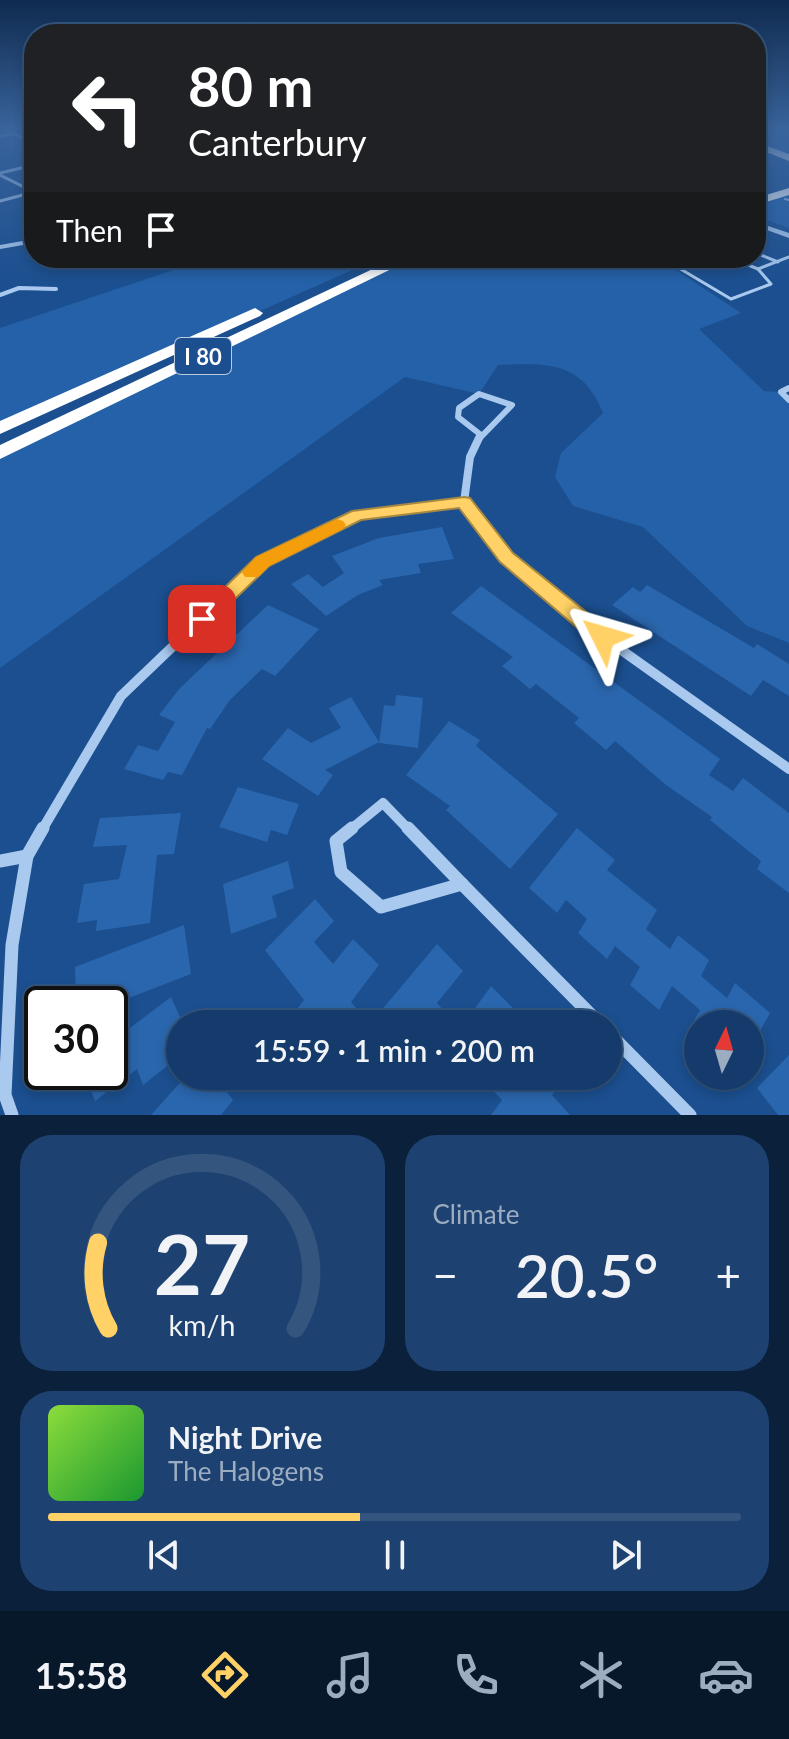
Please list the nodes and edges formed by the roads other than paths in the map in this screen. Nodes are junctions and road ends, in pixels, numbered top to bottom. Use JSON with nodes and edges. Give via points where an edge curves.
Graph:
{"nodes":[{"id":1,"x":789,"y":185,"type":"edge"},
{"id":2,"x":789,"y":191,"type":"edge"},
{"id":3,"x":766,"y":192,"type":"edge"},
{"id":4,"x":24,"y":195,"type":"edge"},
{"id":5,"x":766,"y":199,"type":"edge"},
{"id":6,"x":0,"y":201,"type":"edge"},
{"id":7,"x":766,"y":220,"type":"edge"},
{"id":8,"x":766,"y":228,"type":"edge"},
{"id":9,"x":789,"y":228,"type":"edge"},
{"id":10,"x":789,"y":236,"type":"edge"},
{"id":11,"x":24,"y":243,"type":"edge"},
{"id":12,"x":0,"y":247,"type":"edge"},
{"id":13,"x":766,"y":257,"type":"edge"},
{"id":14,"x":789,"y":257,"type":"edge"},
{"id":15,"x":778,"y":262,"type":"junction"},
{"id":16,"x":766,"y":266,"type":"edge"},
{"id":17,"x":355,"y":268,"type":"edge"},
{"id":18,"x":386,"y":268,"type":"edge"},
{"id":19,"x":679,"y":268,"type":"edge"},
{"id":20,"x":761,"y":268,"type":"edge"},
{"id":21,"x":758,"y":269,"type":"joint"},
{"id":22,"x":56,"y":289,"type":"dead end"},
{"id":23,"x":0,"y":295,"type":"edge"},
{"id":24,"x":789,"y":388,"type":"edge"},
{"id":25,"x":789,"y":400,"type":"edge"},
{"id":26,"x":0,"y":428,"type":"edge"},
{"id":27,"x":481,"y":435,"type":"junction"},
{"id":28,"x":0,"y":453,"type":"edge"},
{"id":29,"x":464,"y":502,"type":"junction"},
{"id":30,"x":789,"y":769,"type":"edge"},
{"id":31,"x":27,"y":856,"type":"junction"},
{"id":32,"x":0,"y":861,"type":"edge"},
{"id":33,"x":465,"y":883,"type":"junction"},
{"id":34,"x":6,"y":945,"type":"edge"},
{"id":35,"x":587,"y":1010,"type":"edge"},
{"id":36,"x":622,"y":1046,"type":"edge"},
{"id":37,"x":12,"y":1115,"type":"edge"},
{"id":38,"x":690,"y":1115,"type":"edge"}],
"edges":[{"from":1,"to":3,"type":"highway"},
{"from":2,"to":5,"type":"highway"},
{"from":4,"to":6,"type":"street"},
{"from":7,"to":9,"type":"street"},
{"from":8,"to":10,"type":"street"},
{"from":11,"to":12,"type":"street"},
{"from":13,"to":15,"type":"lane"},
{"from":14,"to":15,"type":"lane"},
{"from":15,"to":16,"type":"lane"},
{"from":17,"to":26,"type":"highway","number":"I 80"},
{"from":18,"to":28,"type":"highway","number":"I 80"},
{"from":19,"to":21,"type":"lane","via":[[731,299],[771,284]]},
{"from":20,"to":21,"type":"lane"},
{"from":22,"to":23,"type":"street","via":[[19,288]]},
{"from":24,"to":25,"type":"street","via":[[781,392]]},
{"from":27,"to":27,"type":"street","via":[[488,424],[512,405],[479,394],[459,408],[458,417]]},
{"from":27,"to":29,"type":"street","via":[[470,452]]},
{"from":29,"to":30,"type":"street","via":[[507,557],[603,637]]},
{"from":29,"to":31,"type":"street","via":[[358,515],[262,561],[121,696]]},
{"from":31,"to":32,"type":"street"},
{"from":31,"to":34,"type":"street"},
{"from":33,"to":33,"type":"street","via":[[383,803],[336,841],[341,872],[381,907]]},
{"from":33,"to":35,"type":"street"},
{"from":34,"to":37,"type":"street","via":[[5,1095]]},
{"from":36,"to":38,"type":"street"}]}
